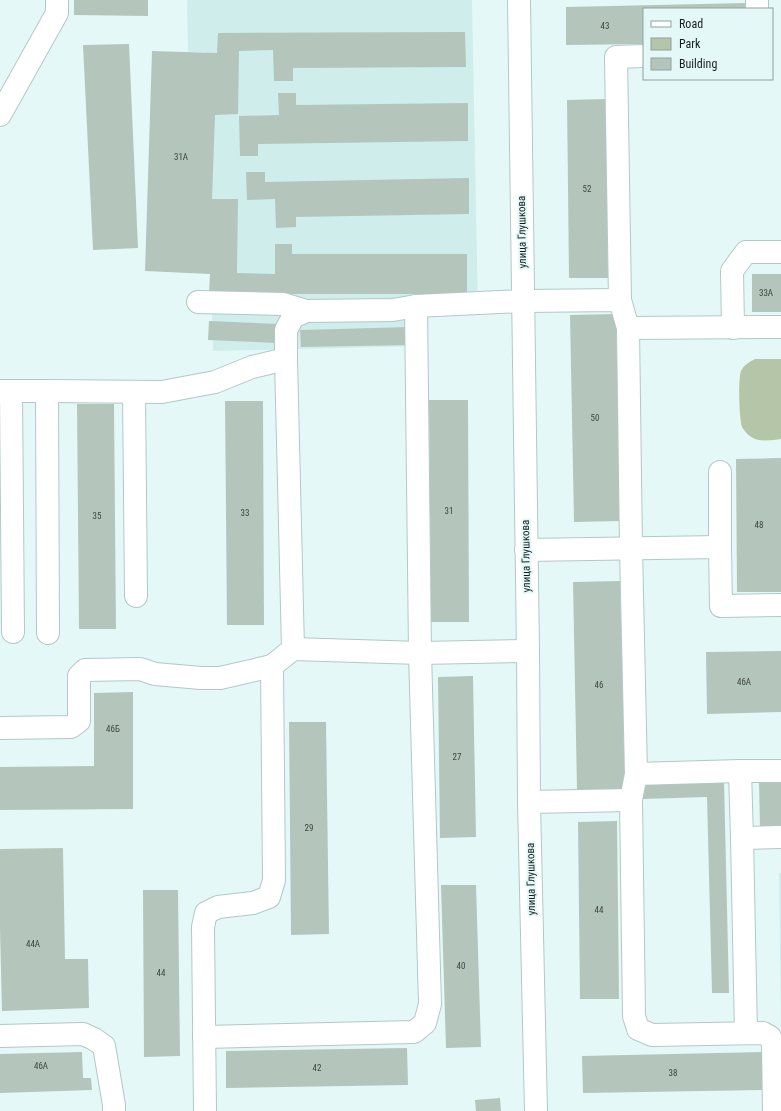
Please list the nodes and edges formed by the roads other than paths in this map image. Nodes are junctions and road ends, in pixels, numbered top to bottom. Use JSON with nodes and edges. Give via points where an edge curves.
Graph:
{"nodes":[{"id":1,"x":57,"y":0,"type":"edge"},
{"id":2,"x":519,"y":0,"type":"edge"},
{"id":3,"x":643,"y":56,"type":"edge"},
{"id":4,"x":0,"y":115,"type":"edge"},
{"id":5,"x":781,"y":252,"type":"edge"},
{"id":6,"x":620,"y":300,"type":"junction"},
{"id":7,"x":523,"y":301,"type":"junction"},
{"id":8,"x":198,"y":302,"type":"dead end"},
{"id":9,"x":416,"y":306,"type":"junction"},
{"id":10,"x":306,"y":312,"type":"junction"},
{"id":11,"x":781,"y":327,"type":"edge"},
{"id":12,"x":628,"y":328,"type":"junction"},
{"id":13,"x":733,"y":328,"type":"junction"},
{"id":14,"x":286,"y":358,"type":"junction"},
{"id":15,"x":5,"y":391,"type":"edge"},
{"id":16,"x":46,"y":391,"type":"junction"},
{"id":17,"x":134,"y":392,"type":"junction"},
{"id":18,"x":720,"y":472,"type":"dead end"},
{"id":19,"x":720,"y":547,"type":"junction"},
{"id":20,"x":631,"y":548,"type":"junction"},
{"id":21,"x":526,"y":550,"type":"junction"},
{"id":22,"x":136,"y":596,"type":"dead end"},
{"id":23,"x":781,"y":605,"type":"edge"},
{"id":24,"x":13,"y":632,"type":"dead end"},
{"id":25,"x":48,"y":633,"type":"dead end"},
{"id":26,"x":293,"y":648,"type":"junction"},
{"id":27,"x":528,"y":651,"type":"junction"},
{"id":28,"x":420,"y":653,"type":"junction"},
{"id":29,"x":272,"y":666,"type":"junction"},
{"id":30,"x":0,"y":728,"type":"edge"},
{"id":31,"x":740,"y":771,"type":"junction"},
{"id":32,"x":781,"y":771,"type":"edge"},
{"id":33,"x":636,"y":774,"type":"junction"},
{"id":34,"x":631,"y":800,"type":"junction"},
{"id":35,"x":529,"y":802,"type":"junction"},
{"id":36,"x":781,"y":837,"type":"edge"},
{"id":37,"x":742,"y":838,"type":"junction"},
{"id":38,"x":746,"y":1033,"type":"junction"},
{"id":39,"x":0,"y":1036,"type":"edge"},
{"id":40,"x":204,"y":1037,"type":"junction"},
{"id":41,"x":114,"y":1111,"type":"edge"},
{"id":42,"x":205,"y":1111,"type":"edge"},
{"id":43,"x":536,"y":1111,"type":"edge"},
{"id":44,"x":774,"y":1111,"type":"edge"}],
"edges":[{"from":1,"to":4,"type":"street","via":[[57,13]]},
{"from":2,"to":7,"type":"street","name":"улица Глушкова"},
{"from":3,"to":6,"type":"street","via":[[616,57]]},
{"from":5,"to":13,"type":"street","via":[[746,252],[732,271]]},
{"from":6,"to":7,"type":"street"},
{"from":6,"to":12,"type":"street"},
{"from":7,"to":9,"type":"street"},
{"from":7,"to":21,"type":"street","name":"улица Глушкова"},
{"from":8,"to":10,"type":"street","via":[[283,304]]},
{"from":9,"to":10,"type":"street","via":[[393,310]]},
{"from":9,"to":28,"type":"street"},
{"from":10,"to":14,"type":"street","via":[[293,318],[286,330]]},
{"from":11,"to":13,"type":"street"},
{"from":12,"to":13,"type":"street"},
{"from":12,"to":20,"type":"street"},
{"from":14,"to":17,"type":"street","via":[[252,367],[215,382],[162,392]]},
{"from":14,"to":26,"type":"street"},
{"from":15,"to":16,"type":"street"},
{"from":15,"to":24,"type":"street"},
{"from":16,"to":17,"type":"street"},
{"from":16,"to":25,"type":"street"},
{"from":17,"to":22,"type":"street"},
{"from":18,"to":19,"type":"street"},
{"from":19,"to":20,"type":"street"},
{"from":19,"to":23,"type":"street","via":[[721,606]]},
{"from":20,"to":21,"type":"street"},
{"from":20,"to":33,"type":"street"},
{"from":21,"to":27,"type":"street","name":"улица Глушкова"},
{"from":26,"to":28,"type":"street"},
{"from":26,"to":29,"type":"street"},
{"from":27,"to":28,"type":"street"},
{"from":27,"to":35,"type":"street","name":"улица Глушкова"},
{"from":28,"to":40,"type":"street","via":[[430,1004],[425,1023],[414,1032]]},
{"from":29,"to":30,"type":"street","via":[[220,678],[155,674],[140,669],[86,670],[79,676],[79,721],[71,727]]},
{"from":29,"to":40,"type":"street","via":[[274,880],[269,897],[253,903],[218,907],[206,913],[203,927]]},
{"from":31,"to":32,"type":"street"},
{"from":31,"to":33,"type":"street"},
{"from":31,"to":37,"type":"street"},
{"from":33,"to":34,"type":"street"},
{"from":34,"to":35,"type":"street"},
{"from":34,"to":38,"type":"street","via":[[634,1016],[638,1029],[652,1035]]},
{"from":35,"to":43,"type":"street","name":"улица Глушкова"},
{"from":36,"to":37,"type":"street"},
{"from":37,"to":38,"type":"street"},
{"from":38,"to":44,"type":"street","via":[[764,1033],[773,1043]]},
{"from":39,"to":41,"type":"street","via":[[83,1034],[94,1039],[104,1046]]},
{"from":40,"to":42,"type":"street"}]}
